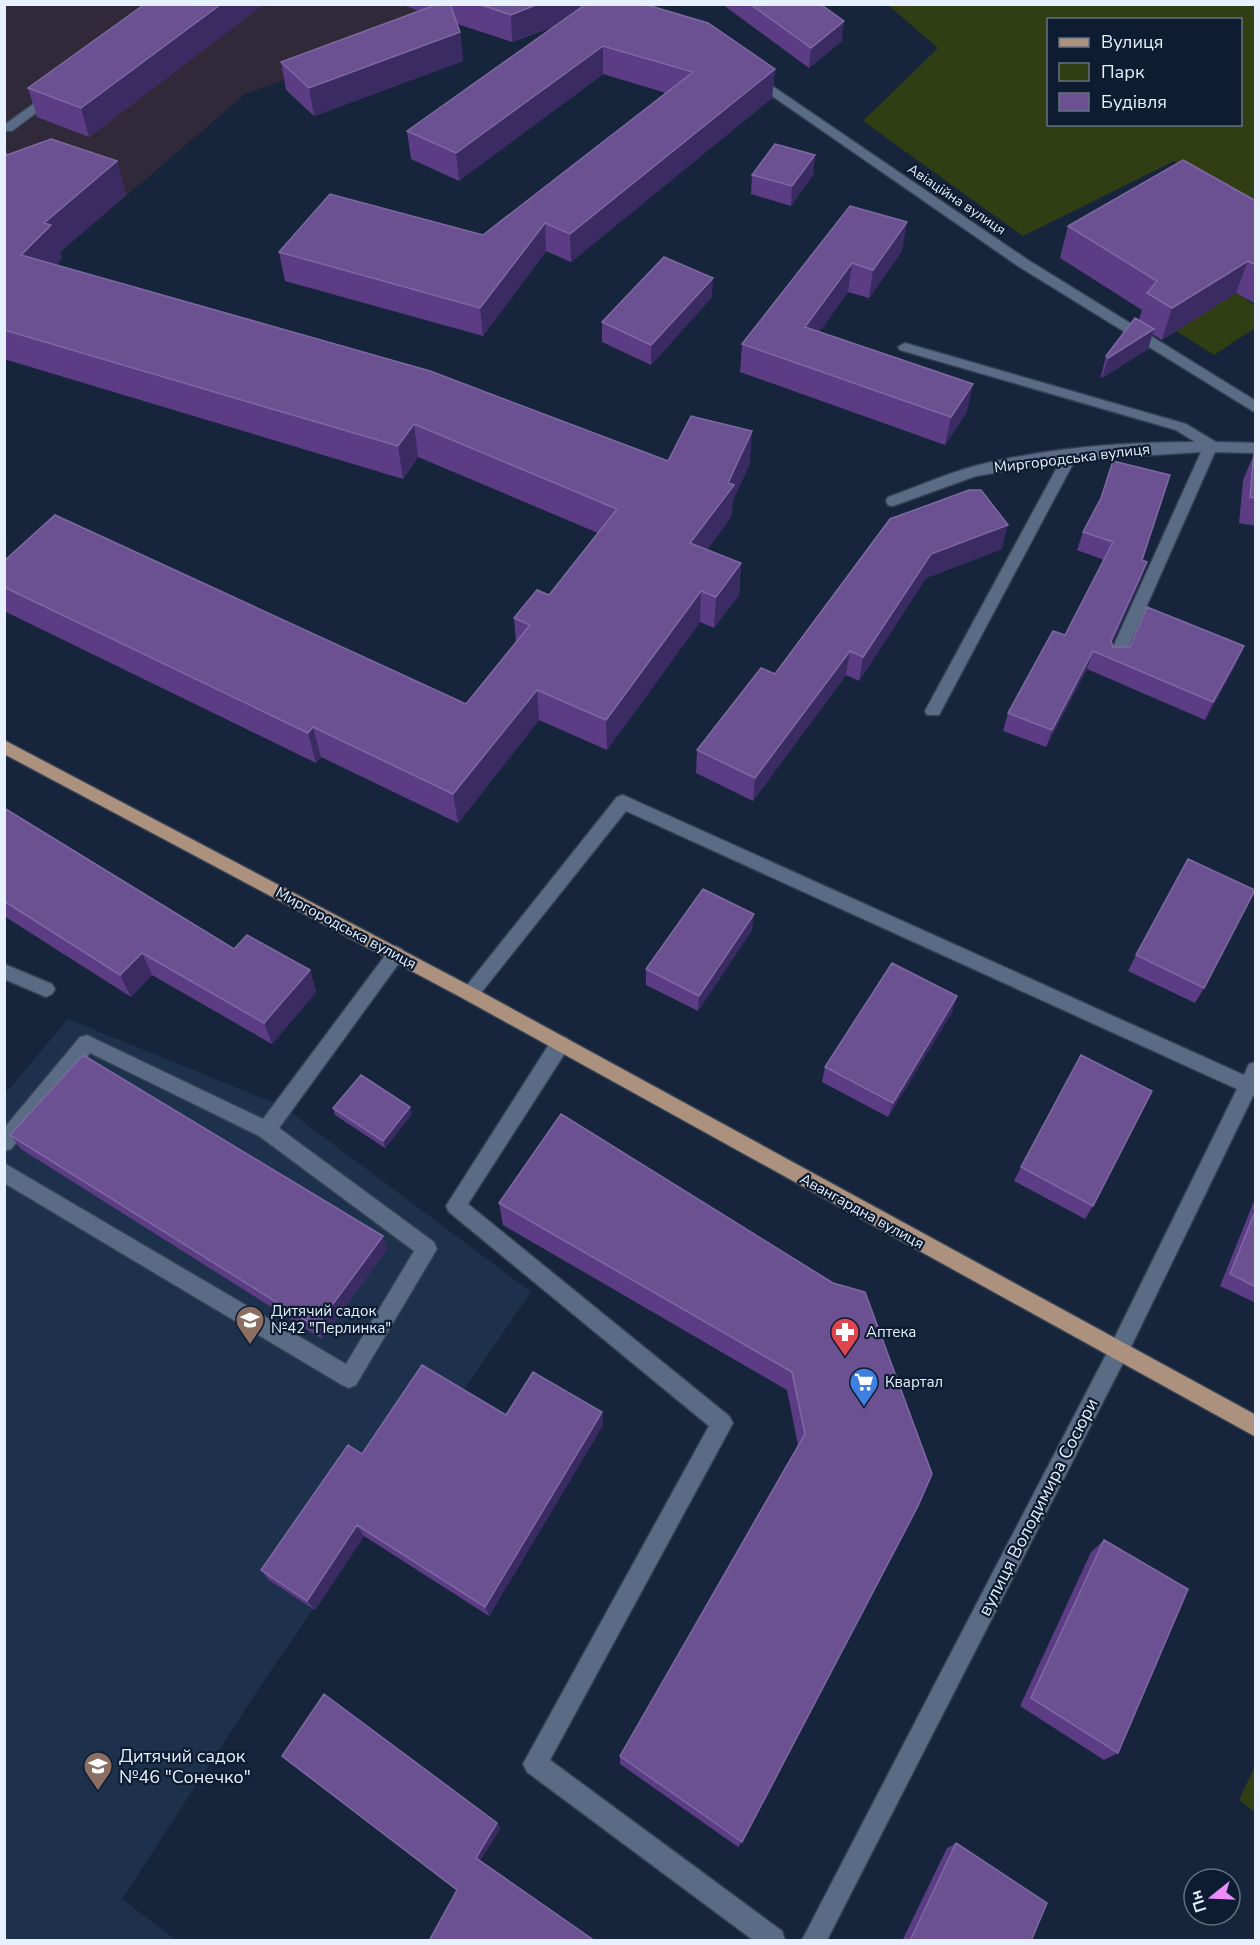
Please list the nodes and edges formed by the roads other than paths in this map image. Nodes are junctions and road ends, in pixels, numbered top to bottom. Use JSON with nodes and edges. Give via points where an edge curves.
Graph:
{"nodes":[{"id":1,"x":744,"y":71,"type":"edge"},
{"id":2,"x":66,"y":87,"type":"edge"},
{"id":3,"x":8,"y":128,"type":"dead end"},
{"id":4,"x":905,"y":347,"type":"dead end"},
{"id":5,"x":1256,"y":408,"type":"edge"},
{"id":6,"x":1211,"y":445,"type":"junction"},
{"id":7,"x":1256,"y":448,"type":"edge"},
{"id":8,"x":1069,"y":458,"type":"junction"},
{"id":9,"x":893,"y":501,"type":"dead end"},
{"id":10,"x":1115,"y":660,"type":"edge"},
{"id":11,"x":933,"y":711,"type":"dead end"},
{"id":12,"x":4,"y":746,"type":"edge"},
{"id":13,"x":396,"y":954,"type":"junction"},
{"id":14,"x":4,"y":971,"type":"edge"},
{"id":15,"x":46,"y":989,"type":"dead end"},
{"id":16,"x":470,"y":994,"type":"junction"},
{"id":17,"x":560,"y":1044,"type":"junction"},
{"id":18,"x":1253,"y":1082,"type":"edge"},
{"id":19,"x":266,"y":1130,"type":"junction"},
{"id":20,"x":4,"y":1143,"type":"edge"},
{"id":21,"x":4,"y":1172,"type":"edge"},
{"id":22,"x":1118,"y":1352,"type":"junction"},
{"id":23,"x":1256,"y":1427,"type":"edge"},
{"id":24,"x":772,"y":1941,"type":"edge"},
{"id":25,"x":814,"y":1941,"type":"edge"}],
"edges":[{"from":1,"to":5,"type":"street","name":"Авіаційна вулиця","via":[[1023,262]]},
{"from":2,"to":3,"type":"street"},
{"from":4,"to":6,"type":"street","via":[[1181,427]]},
{"from":6,"to":7,"type":"street","name":"Миргородська вулиця"},
{"from":6,"to":8,"type":"street","name":"Миргородська вулиця","via":[[1145,448]]},
{"from":6,"to":10,"type":"street"},
{"from":8,"to":9,"type":"street","name":"Миргородська вулиця","via":[[986,469]]},
{"from":8,"to":11,"type":"street"},
{"from":12,"to":13,"type":"main road","name":"Миргородська вулиця"},
{"from":13,"to":16,"type":"main road","name":"Миргородська вулиця"},
{"from":13,"to":19,"type":"street"},
{"from":14,"to":15,"type":"street"},
{"from":16,"to":17,"type":"main road","name":"Авангардна вулиця"},
{"from":16,"to":18,"type":"street","via":[[623,802]]},
{"from":17,"to":22,"type":"main road","name":"Авангардна вулиця"},
{"from":17,"to":24,"type":"street","via":[[456,1206],[722,1423],[535,1764]]},
{"from":18,"to":22,"type":"street","name":"вулиця Володимира Сосюри"},
{"from":19,"to":20,"type":"street","via":[[87,1043]]},
{"from":19,"to":21,"type":"street","via":[[426,1249],[348,1378]]},
{"from":22,"to":23,"type":"main road","name":"Авангардна вулиця"},
{"from":22,"to":25,"type":"street","name":"вулиця Володимира Сосюри"}]}
